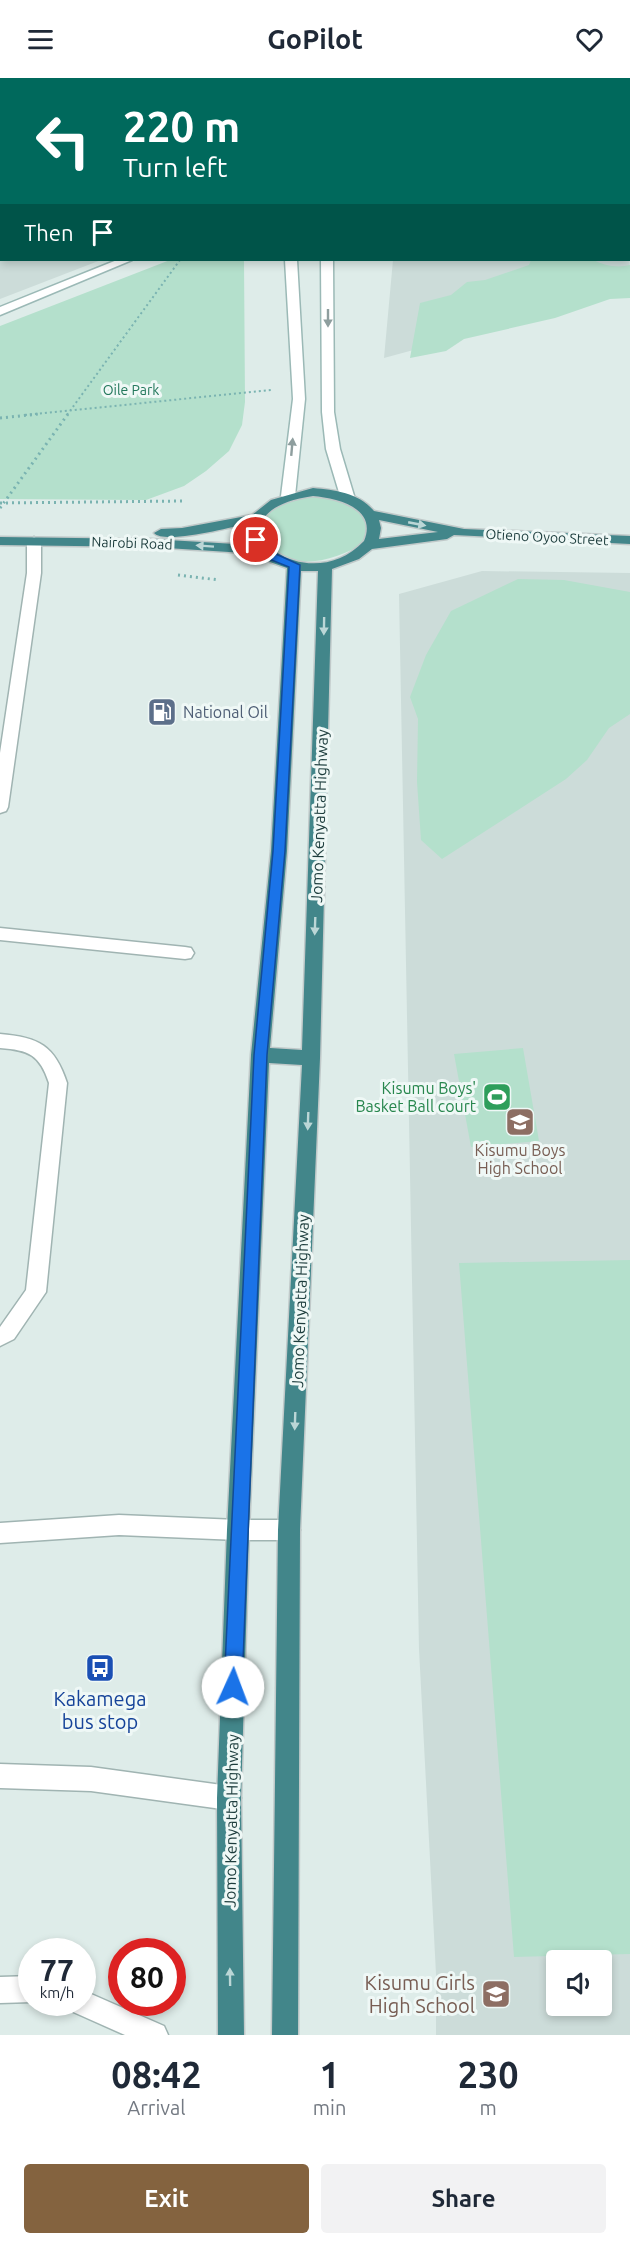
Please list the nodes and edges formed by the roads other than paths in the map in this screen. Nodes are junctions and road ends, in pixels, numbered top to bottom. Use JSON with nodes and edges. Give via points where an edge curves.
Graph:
{"nodes":[{"id":1,"x":124,"y":261,"type":"edge"},
{"id":2,"x":291,"y":261,"type":"edge"},
{"id":3,"x":327,"y":261,"type":"edge"},
{"id":4,"x":0,"y":311,"type":"edge"},
{"id":5,"x":288,"y":496,"type":"junction"},
{"id":6,"x":348,"y":499,"type":"junction"},
{"id":7,"x":369,"y":514,"type":"junction"},
{"id":8,"x":256,"y":518,"type":"junction"},
{"id":9,"x":464,"y":533,"type":"junction"},
{"id":10,"x":0,"y":534,"type":"edge"},
{"id":11,"x":630,"y":540,"type":"edge"},
{"id":12,"x":0,"y":541,"type":"edge"},
{"id":13,"x":34,"y":541,"type":"junction"},
{"id":14,"x":369,"y":545,"type":"junction"},
{"id":15,"x":264,"y":550,"type":"junction"},
{"id":16,"x":294,"y":565,"type":"junction"},
{"id":17,"x":325,"y":568,"type":"junction"},
{"id":18,"x":0,"y":807,"type":"edge"},
{"id":19,"x":0,"y":934,"type":"edge"},
{"id":20,"x":185,"y":953,"type":"dead end"},
{"id":21,"x":0,"y":1041,"type":"edge"},
{"id":22,"x":260,"y":1055,"type":"junction"},
{"id":23,"x":310,"y":1058,"type":"junction"},
{"id":24,"x":0,"y":1337,"type":"edge"},
{"id":25,"x":238,"y":1530,"type":"junction"},
{"id":26,"x":289,"y":1530,"type":"junction"},
{"id":27,"x":0,"y":1533,"type":"edge"},
{"id":28,"x":0,"y":1776,"type":"edge"},
{"id":29,"x":229,"y":1798,"type":"junction"},
{"id":30,"x":18,"y":1989,"type":"edge"},
{"id":31,"x":0,"y":1990,"type":"edge"},
{"id":32,"x":96,"y":2009,"type":"edge"},
{"id":33,"x":155,"y":2035,"type":"edge"},
{"id":34,"x":231,"y":2035,"type":"edge"},
{"id":35,"x":285,"y":2035,"type":"edge"}],
"edges":[{"from":1,"to":4,"type":"main road"},
{"from":5,"to":2,"type":"main road","one_way":true,"via":[[299,389]]},
{"from":3,"to":6,"type":"main road","one_way":true,"via":[[328,412],[333,449]]},
{"from":5,"to":6,"type":"highway","via":[[319,493]]},
{"from":5,"to":8,"type":"highway","via":[[265,508]]},
{"from":6,"to":7,"type":"highway"},
{"from":7,"to":9,"type":"highway","one_way":true},
{"from":7,"to":14,"type":"highway","via":[[374,524]]},
{"from":8,"to":10,"type":"highway","name":"Nairobi Road","via":[[182,532]]},
{"from":8,"to":15,"type":"highway","via":[[253,529]]},
{"from":9,"to":11,"type":"highway","name":"Otieno Oyoo Street"},
{"from":9,"to":14,"type":"highway"},
{"from":12,"to":13,"type":"highway","name":"Nairobi Road"},
{"from":15,"to":13,"type":"highway","name":"Nairobi Road","one_way":true},
{"from":13,"to":18,"type":"main road","via":[[34,573]]},
{"from":14,"to":17,"type":"highway"},
{"from":15,"to":16,"type":"highway"},
{"from":16,"to":17,"type":"highway"},
{"from":16,"to":22,"type":"highway","name":"Jomo Kenyatta Highway","via":[[279,851]]},
{"from":17,"to":23,"type":"highway","name":"Jomo Kenyatta Highway","one_way":true},
{"from":19,"to":20,"type":"main road"},
{"from":21,"to":24,"type":"main road","via":[[22,1042],[37,1050],[52,1063],[58,1083],[36,1292]]},
{"from":22,"to":23,"type":"highway"},
{"from":22,"to":25,"type":"highway","name":"Jomo Kenyatta Highway"},
{"from":23,"to":26,"type":"highway","name":"Jomo Kenyatta Highway","one_way":true},
{"from":25,"to":26,"type":"main road"},
{"from":25,"to":27,"type":"main road","via":[[120,1525]]},
{"from":25,"to":29,"type":"highway","name":"Jomo Kenyatta Highway"},
{"from":26,"to":35,"type":"highway","name":"Jomo Kenyatta Highway"},
{"from":28,"to":29,"type":"main road","via":[[91,1779]]},
{"from":34,"to":29,"type":"highway","name":"Jomo Kenyatta Highway","one_way":true},
{"from":30,"to":31,"type":"main road"},
{"from":32,"to":33,"type":"main road"}]}
